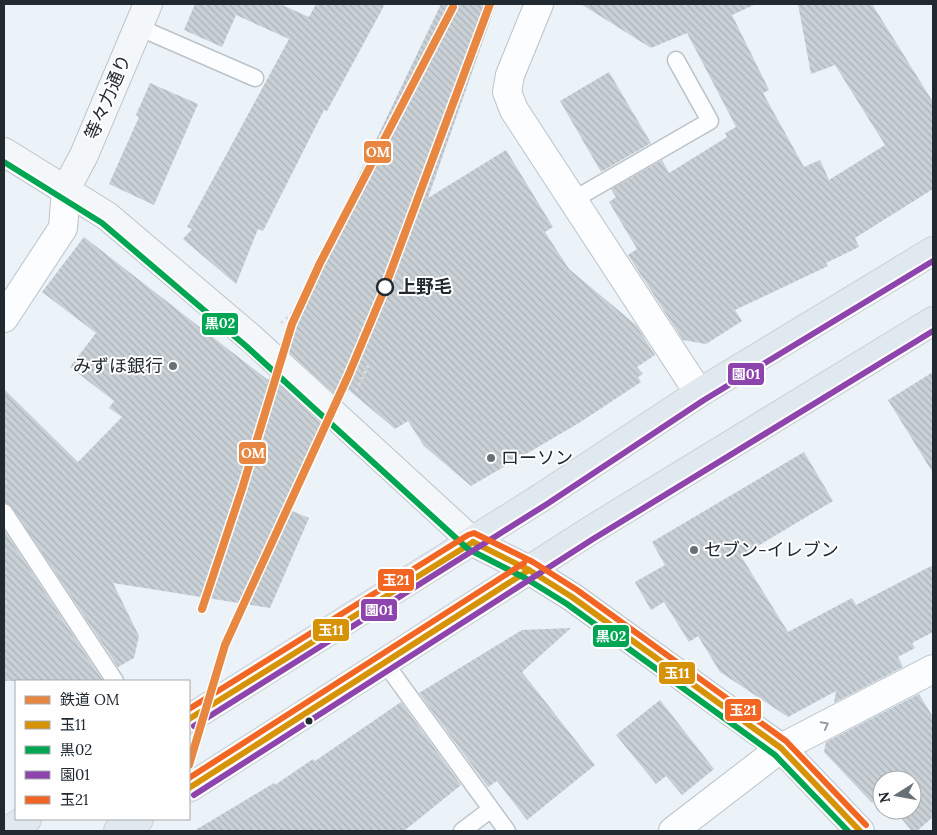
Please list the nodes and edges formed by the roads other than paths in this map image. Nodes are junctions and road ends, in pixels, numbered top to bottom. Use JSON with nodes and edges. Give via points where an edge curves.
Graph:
{"nodes":[{"id":1,"x":539,"y":4,"type":"edge"},
{"id":2,"x":143,"y":15,"type":"edge"},
{"id":3,"x":676,"y":60,"type":"dead end"},
{"id":4,"x":255,"y":78,"type":"dead end"},
{"id":5,"x":4,"y":152,"type":"edge"},
{"id":6,"x":66,"y":189,"type":"junction"},
{"id":7,"x":573,"y":200,"type":"junction"},
{"id":8,"x":933,"y":251,"type":"edge"},
{"id":9,"x":4,"y":318,"type":"edge"},
{"id":10,"x":933,"y":321,"type":"edge"},
{"id":11,"x":699,"y":393,"type":"junction"},
{"id":12,"x":4,"y":512,"type":"edge"},
{"id":13,"x":473,"y":542,"type":"junction"},
{"id":14,"x":530,"y":570,"type":"junction"},
{"id":15,"x":385,"y":663,"type":"junction"},
{"id":16,"x":933,"y":669,"type":"edge"},
{"id":17,"x":114,"y":680,"type":"edge"},
{"id":18,"x":190,"y":718,"type":"edge"},
{"id":19,"x":782,"y":748,"type":"junction"},
{"id":20,"x":190,"y":787,"type":"edge"},
{"id":21,"x":490,"y":810,"type":"junction"},
{"id":22,"x":25,"y":820,"type":"edge"},
{"id":23,"x":137,"y":820,"type":"edge"},
{"id":24,"x":7,"y":831,"type":"edge"},
{"id":25,"x":118,"y":831,"type":"edge"},
{"id":26,"x":462,"y":831,"type":"edge"},
{"id":27,"x":507,"y":831,"type":"edge"},
{"id":28,"x":673,"y":831,"type":"edge"},
{"id":29,"x":860,"y":831,"type":"edge"}],
"edges":[{"from":1,"to":7,"type":"street","via":[[510,75],[507,92],[514,110]]},
{"from":2,"to":4,"type":"lane"},
{"from":2,"to":6,"type":"street","name":"等々力通り","via":[[84,155]]},
{"from":3,"to":7,"type":"lane","via":[[710,121]]},
{"from":5,"to":6,"type":"street"},
{"from":6,"to":9,"type":"street","via":[[63,228]]},
{"from":6,"to":13,"type":"street","via":[[107,216],[252,338]]},
{"from":7,"to":11,"type":"street"},
{"from":8,"to":11,"type":"highway"},
{"from":10,"to":14,"type":"highway"},
{"from":11,"to":13,"type":"highway"},
{"from":12,"to":17,"type":"lane"},
{"from":13,"to":14,"type":"street"},
{"from":13,"to":18,"type":"highway"},
{"from":14,"to":15,"type":"highway"},
{"from":14,"to":19,"type":"street","via":[[572,596]]},
{"from":15,"to":20,"type":"highway"},
{"from":15,"to":21,"type":"lane"},
{"from":19,"to":16,"type":"street","one_way":true},
{"from":19,"to":28,"type":"street"},
{"from":19,"to":29,"type":"street"},
{"from":21,"to":26,"type":"lane"},
{"from":21,"to":27,"type":"lane"},
{"from":22,"to":24,"type":"highway"},
{"from":23,"to":25,"type":"highway"}]}
